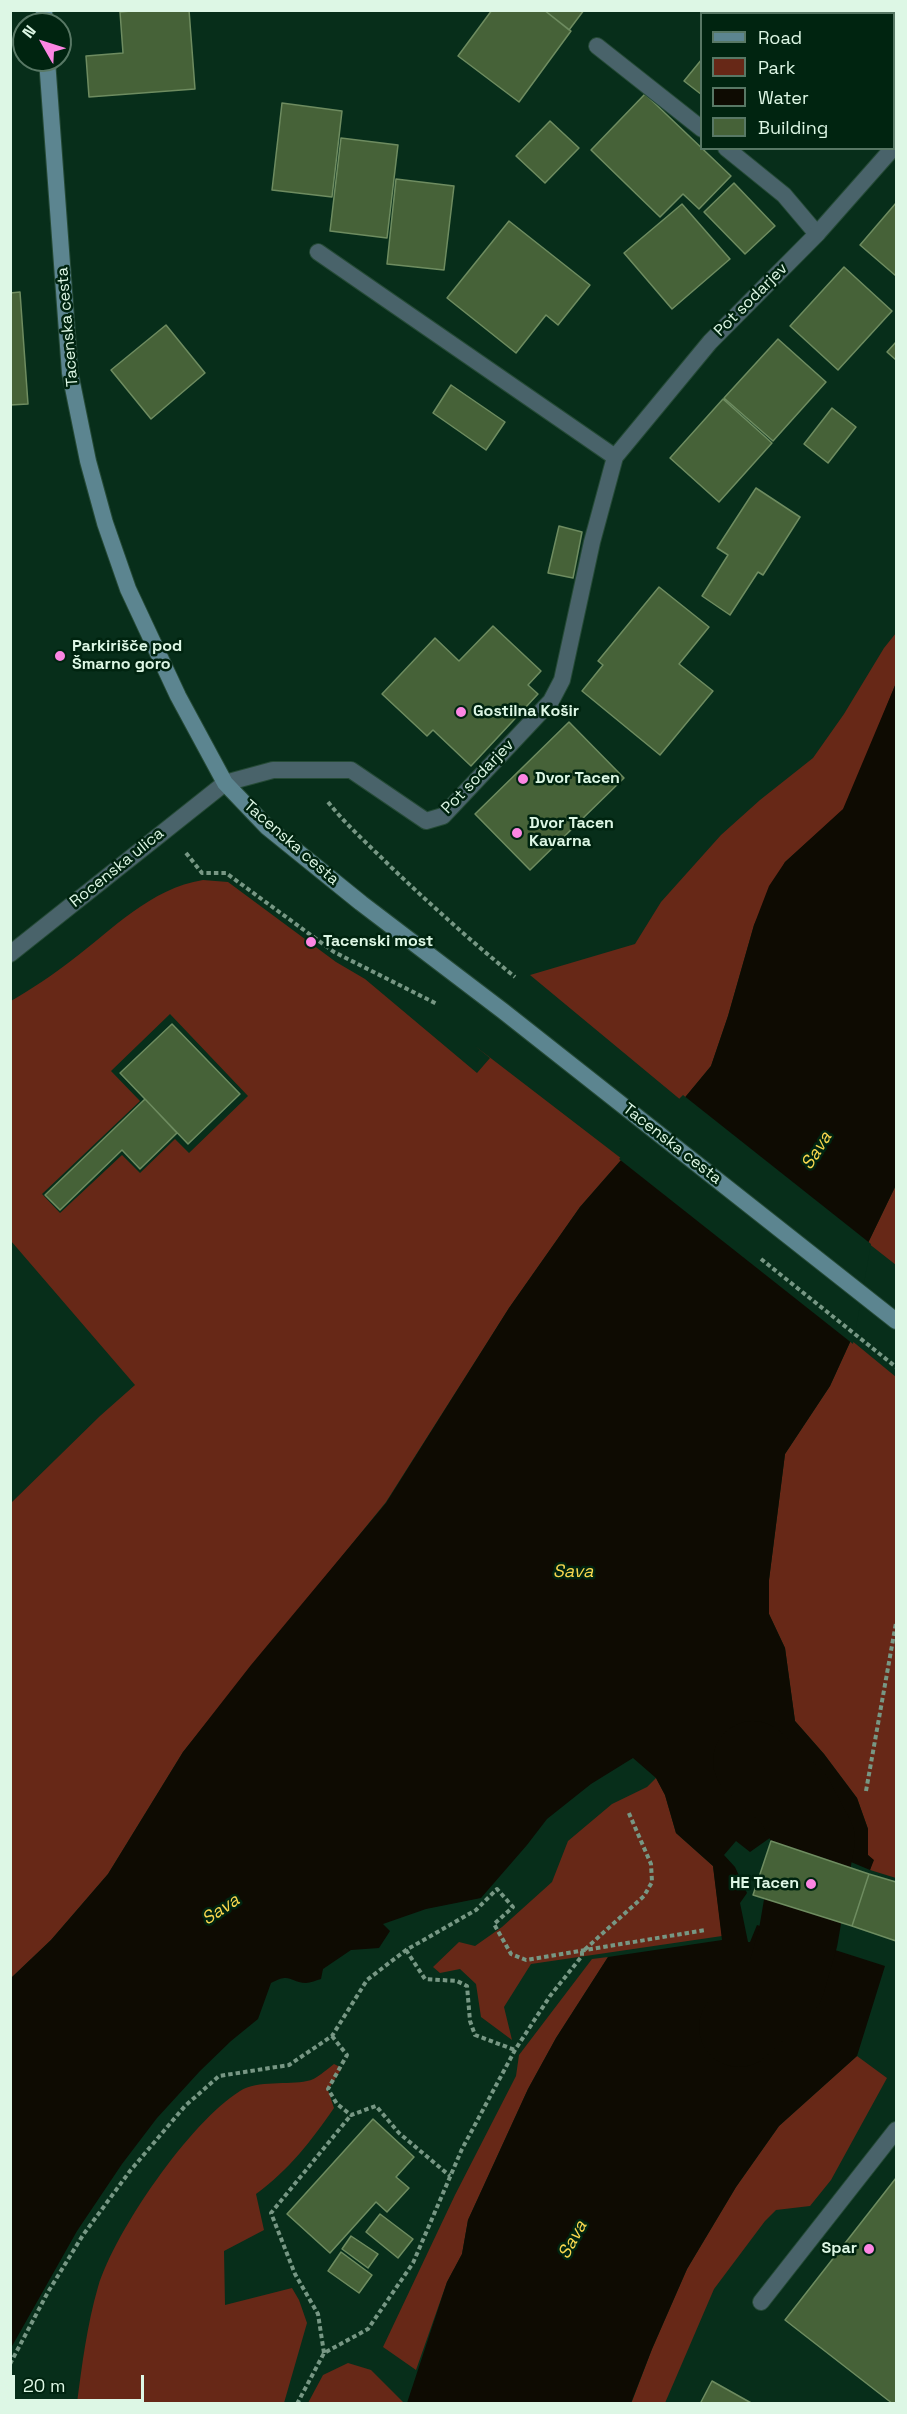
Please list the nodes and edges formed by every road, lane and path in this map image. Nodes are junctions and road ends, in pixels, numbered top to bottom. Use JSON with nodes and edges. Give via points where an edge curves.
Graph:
{"nodes":[{"id":1,"x":597,"y":46,"type":"dead end"},
{"id":2,"x":48,"y":72,"type":"edge"},
{"id":3,"x":700,"y":127,"type":"edge"},
{"id":4,"x":728,"y":150,"type":"edge"},
{"id":5,"x":891,"y":150,"type":"edge"},
{"id":6,"x":817,"y":234,"type":"junction"},
{"id":7,"x":318,"y":252,"type":"dead end"},
{"id":8,"x":615,"y":457,"type":"junction"},
{"id":9,"x":304,"y":770,"type":"junction"},
{"id":10,"x":225,"y":783,"type":"junction"},
{"id":11,"x":165,"y":829,"type":"junction"},
{"id":12,"x":10,"y":954,"type":"edge"},
{"id":13,"x":524,"y":983,"type":"dead end"},
{"id":14,"x":439,"y":1005,"type":"dead end"},
{"id":15,"x":897,"y":1321,"type":"edge"},
{"id":16,"x":897,"y":1623,"type":"edge"},
{"id":17,"x":866,"y":1791,"type":"dead end"},
{"id":18,"x":628,"y":1811,"type":"dead end"},
{"id":19,"x":705,"y":1929,"type":"dead end"},
{"id":20,"x":405,"y":1950,"type":"junction"},
{"id":21,"x":582,"y":1952,"type":"junction"},
{"id":22,"x":332,"y":2036,"type":"junction"},
{"id":23,"x":515,"y":2050,"type":"junction"},
{"id":24,"x":351,"y":2115,"type":"junction"},
{"id":25,"x":897,"y":2130,"type":"edge"},
{"id":26,"x":450,"y":2176,"type":"junction"},
{"id":27,"x":761,"y":2302,"type":"dead end"},
{"id":28,"x":324,"y":2353,"type":"junction"},
{"id":29,"x":10,"y":2364,"type":"edge"},
{"id":30,"x":297,"y":2403,"type":"edge"}],
"edges":[{"from":1,"to":3,"type":"street"},
{"from":2,"to":10,"type":"main road","name":"Tacenska cesta","via":[[70,373],[88,461],[128,589],[178,696]]},
{"from":4,"to":6,"type":"street","via":[[784,195]]},
{"from":5,"to":6,"type":"street","name":"Pot sodarjev"},
{"from":6,"to":8,"type":"street","name":"Pot sodarjev","via":[[710,342]]},
{"from":7,"to":8,"type":"street"},
{"from":8,"to":9,"type":"street","name":"Pot sodarjev","via":[[562,680],[551,701],[443,816],[426,821],[351,770]]},
{"from":9,"to":10,"type":"street","name":"Pot sodarjev","via":[[273,770]]},
{"from":9,"to":13,"type":"path","via":[[341,819],[468,939]]},
{"from":10,"to":11,"type":"street","name":"Rocenska ulica"},
{"from":10,"to":15,"type":"main road","name":"Tacenska cesta","via":[[267,826],[361,903]]},
{"from":11,"to":12,"type":"street","name":"Rocenska ulica"},
{"from":11,"to":14,"type":"path","via":[[202,873],[225,873],[334,952]]},
{"from":16,"to":17,"type":"path"},
{"from":18,"to":21,"type":"path","via":[[651,1864],[651,1882],[644,1896]]},
{"from":19,"to":21,"type":"path"},
{"from":20,"to":21,"type":"path","via":[[477,1910],[497,1889],[513,1907],[494,1924],[511,1954],[526,1960]]},
{"from":20,"to":22,"type":"path","via":[[367,1980]]},
{"from":20,"to":23,"type":"path","via":[[424,1979],[457,1981],[467,1986],[475,2035]]},
{"from":21,"to":23,"type":"path"},
{"from":22,"to":24,"type":"path","via":[[347,2055],[328,2089],[337,2104]]},
{"from":22,"to":29,"type":"path","via":[[289,2066],[219,2076],[185,2106],[83,2235]]},
{"from":23,"to":26,"type":"path"},
{"from":24,"to":26,"type":"path","via":[[376,2106],[399,2133]]},
{"from":24,"to":28,"type":"path","via":[[271,2213],[295,2274],[318,2314]]},
{"from":25,"to":27,"type":"street"},
{"from":26,"to":28,"type":"path","via":[[413,2263],[368,2329]]},
{"from":28,"to":30,"type":"path"}]}
